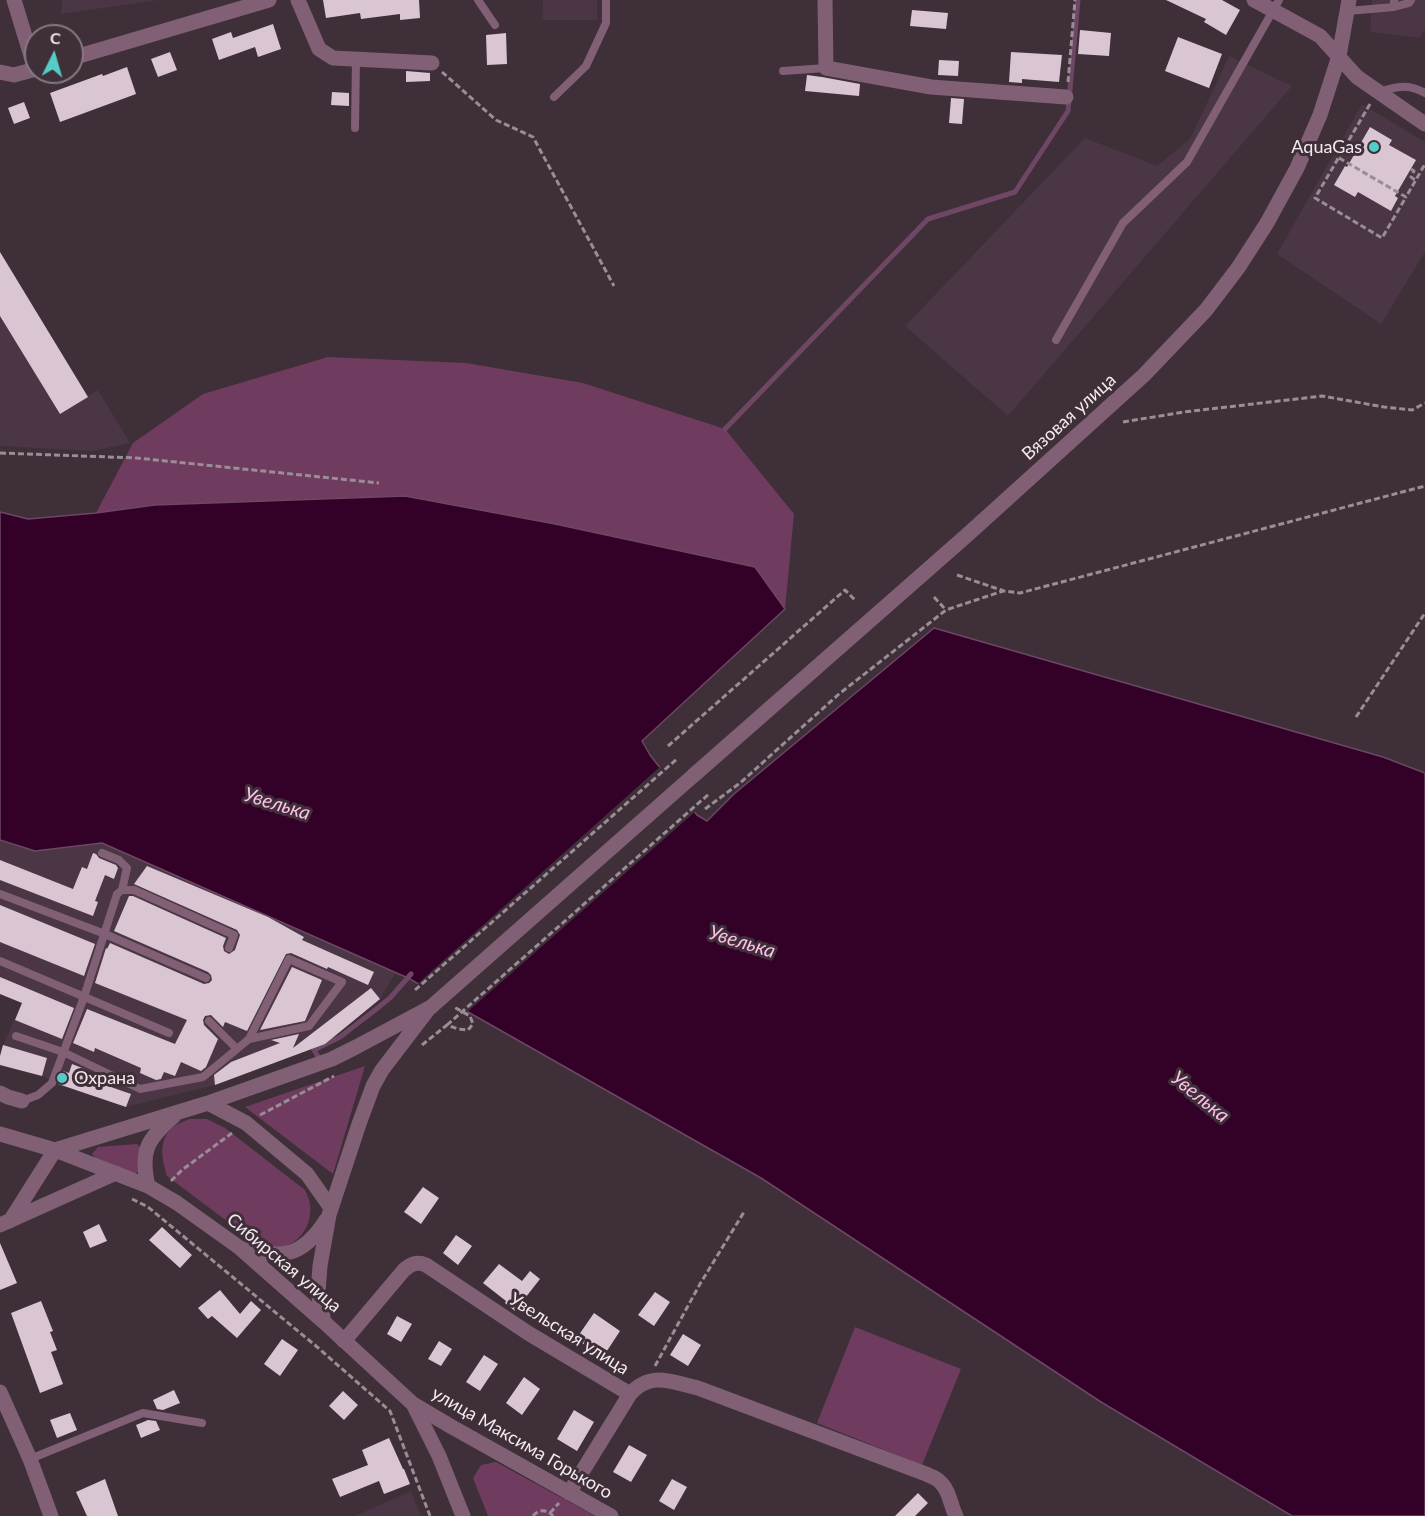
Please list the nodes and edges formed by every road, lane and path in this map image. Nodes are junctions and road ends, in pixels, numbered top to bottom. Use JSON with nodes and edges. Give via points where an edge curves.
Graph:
{"nodes":[{"id":1,"x":14,"y":0,"type":"edge"},
{"id":2,"x":269,"y":0,"type":"edge"},
{"id":3,"x":298,"y":0,"type":"edge"},
{"id":4,"x":478,"y":0,"type":"edge"},
{"id":5,"x":606,"y":0,"type":"edge"},
{"id":6,"x":825,"y":0,"type":"edge"},
{"id":7,"x":1075,"y":0,"type":"edge"},
{"id":8,"x":1254,"y":0,"type":"edge"},
{"id":9,"x":1411,"y":0,"type":"edge"},
{"id":10,"x":1394,"y":4,"type":"edge"},
{"id":11,"x":1276,"y":5,"type":"edge"},
{"id":12,"x":1348,"y":6,"type":"edge"},
{"id":13,"x":495,"y":25,"type":"dead end"},
{"id":14,"x":24,"y":33,"type":"edge"},
{"id":15,"x":84,"y":54,"type":"edge"},
{"id":16,"x":1339,"y":56,"type":"junction"},
{"id":17,"x":356,"y":58,"type":"junction"},
{"id":18,"x":432,"y":63,"type":"joint"},
{"id":19,"x":826,"y":68,"type":"junction"},
{"id":20,"x":783,"y":71,"type":"dead end"},
{"id":21,"x":0,"y":72,"type":"edge"},
{"id":22,"x":24,"y":72,"type":"edge"},
{"id":23,"x":1377,"y":92,"type":"junction"},
{"id":24,"x":1425,"y":93,"type":"edge"},
{"id":25,"x":554,"y":97,"type":"dead end"},
{"id":26,"x":1066,"y":97,"type":"joint"},
{"id":27,"x":1368,"y":108,"type":"dead end"},
{"id":28,"x":1425,"y":124,"type":"edge"},
{"id":29,"x":355,"y":128,"type":"dead end"},
{"id":30,"x":1339,"y":158,"type":"junction"},
{"id":31,"x":1425,"y":164,"type":"edge"},
{"id":32,"x":1411,"y":169,"type":"dead end"},
{"id":33,"x":1416,"y":180,"type":"junction"},
{"id":34,"x":1406,"y":197,"type":"junction"},
{"id":35,"x":614,"y":286,"type":"dead end"},
{"id":36,"x":1056,"y":340,"type":"dead end"},
{"id":37,"x":1425,"y":403,"type":"edge"},
{"id":38,"x":1123,"y":422,"type":"dead end"},
{"id":39,"x":0,"y":453,"type":"edge"},
{"id":40,"x":379,"y":483,"type":"dead end"},
{"id":41,"x":1425,"y":486,"type":"edge"},
{"id":42,"x":957,"y":575,"type":"dead end"},
{"id":43,"x":1004,"y":591,"type":"junction"},
{"id":44,"x":934,"y":597,"type":"dead end"},
{"id":45,"x":856,"y":601,"type":"dead end"},
{"id":46,"x":946,"y":610,"type":"junction"},
{"id":47,"x":1425,"y":612,"type":"edge"},
{"id":48,"x":1356,"y":717,"type":"dead end"},
{"id":49,"x":668,"y":746,"type":"dead end"},
{"id":50,"x":678,"y":758,"type":"dead end"},
{"id":51,"x":710,"y":793,"type":"dead end"},
{"id":52,"x":705,"y":809,"type":"dead end"},
{"id":53,"x":102,"y":853,"type":"dead end"},
{"id":54,"x":123,"y":890,"type":"junction"},
{"id":55,"x":0,"y":894,"type":"edge"},
{"id":56,"x":105,"y":934,"type":"junction"},
{"id":57,"x":229,"y":948,"type":"dead end"},
{"id":58,"x":0,"y":961,"type":"edge"},
{"id":59,"x":206,"y":978,"type":"dead end"},
{"id":60,"x":415,"y":990,"type":"dead end"},
{"id":61,"x":84,"y":996,"type":"junction"},
{"id":62,"x":450,"y":1005,"type":"dead end"},
{"id":63,"x":431,"y":1007,"type":"junction"},
{"id":64,"x":209,"y":1021,"type":"dead end"},
{"id":65,"x":447,"y":1025,"type":"junction"},
{"id":66,"x":169,"y":1033,"type":"dead end"},
{"id":67,"x":16,"y":1036,"type":"dead end"},
{"id":68,"x":249,"y":1040,"type":"junction"},
{"id":69,"x":418,"y":1048,"type":"dead end"},
{"id":70,"x":237,"y":1049,"type":"junction"},
{"id":71,"x":63,"y":1052,"type":"junction"},
{"id":72,"x":340,"y":1073,"type":"dead end"},
{"id":73,"x":0,"y":1093,"type":"edge"},
{"id":74,"x":22,"y":1101,"type":"joint"},
{"id":75,"x":208,"y":1103,"type":"junction"},
{"id":76,"x":181,"y":1111,"type":"junction"},
{"id":77,"x":246,"y":1123,"type":"junction"},
{"id":78,"x":0,"y":1134,"type":"edge"},
{"id":79,"x":55,"y":1150,"type":"junction"},
{"id":80,"x":116,"y":1173,"type":"junction"},
{"id":81,"x":154,"y":1189,"type":"junction"},
{"id":82,"x":132,"y":1199,"type":"dead end"},
{"id":83,"x":148,"y":1208,"type":"junction"},
{"id":84,"x":330,"y":1211,"type":"junction"},
{"id":85,"x":744,"y":1212,"type":"dead end"},
{"id":86,"x":5,"y":1223,"type":"edge"},
{"id":87,"x":240,"y":1248,"type":"junction"},
{"id":88,"x":324,"y":1322,"type":"junction"},
{"id":89,"x":344,"y":1341,"type":"junction"},
{"id":90,"x":646,"y":1381,"type":"junction"},
{"id":91,"x":0,"y":1392,"type":"edge"},
{"id":92,"x":630,"y":1394,"type":"junction"},
{"id":93,"x":413,"y":1404,"type":"junction"},
{"id":94,"x":202,"y":1422,"type":"dead end"},
{"id":95,"x":30,"y":1459,"type":"junction"},
{"id":96,"x":569,"y":1493,"type":"junction"},
{"id":97,"x":51,"y":1516,"type":"edge"},
{"id":98,"x":430,"y":1516,"type":"edge"},
{"id":99,"x":463,"y":1516,"type":"edge"},
{"id":100,"x":533,"y":1516,"type":"edge"},
{"id":101,"x":553,"y":1516,"type":"edge"},
{"id":102,"x":611,"y":1516,"type":"edge"},
{"id":103,"x":956,"y":1516,"type":"edge"}],
"edges":[{"from":1,"to":14,"type":"street"},
{"from":2,"to":15,"type":"street"},
{"from":3,"to":17,"type":"street","via":[[319,49],[333,58]]},
{"from":4,"to":13,"type":"lane"},
{"from":5,"to":25,"type":"lane","via":[[606,23],[586,66]]},
{"from":6,"to":19,"type":"street"},
{"from":7,"to":26,"type":"path"},
{"from":8,"to":11,"type":"street"},
{"from":9,"to":10,"type":"lane"},
{"from":10,"to":12,"type":"lane"},
{"from":11,"to":16,"type":"street","via":[[1320,36]]},
{"from":11,"to":36,"type":"lane","via":[[1186,162],[1123,223]]},
{"from":12,"to":16,"type":"street","name":"Вязовая улица"},
{"from":16,"to":23,"type":"street"},
{"from":16,"to":63,"type":"street","name":"Вязовая улица","bridge":true,"via":[[1297,168],[1250,250],[1206,310],[1135,384],[966,536]]},
{"from":17,"to":18,"type":"street"},
{"from":17,"to":29,"type":"lane"},
{"from":18,"to":35,"type":"path","via":[[496,120],[533,137]]},
{"from":19,"to":20,"type":"lane"},
{"from":19,"to":26,"type":"street","via":[[931,87]]},
{"from":21,"to":22,"type":"street"},
{"from":23,"to":24,"type":"lane","via":[[1401,86]]},
{"from":23,"to":28,"type":"street"},
{"from":27,"to":30,"type":"path"},
{"from":30,"to":34,"type":"path"},
{"from":30,"to":34,"type":"path","via":[[1315,198],[1382,238]]},
{"from":31,"to":33,"type":"path"},
{"from":32,"to":33,"type":"path","via":[[1414,171],[1410,177]]},
{"from":33,"to":34,"type":"path"},
{"from":37,"to":38,"type":"path","via":[[1412,410],[1322,396]]},
{"from":39,"to":40,"type":"path","via":[[137,458]]},
{"from":41,"to":43,"type":"path","via":[[1020,593]]},
{"from":42,"to":43,"type":"path"},
{"from":43,"to":46,"type":"path"},
{"from":44,"to":46,"type":"path"},
{"from":45,"to":49,"type":"path","via":[[845,590]]},
{"from":46,"to":52,"type":"path","via":[[839,694],[740,783]]},
{"from":47,"to":48,"type":"path"},
{"from":50,"to":60,"type":"path"},
{"from":51,"to":65,"type":"path","bridge":true},
{"from":53,"to":54,"type":"lane","via":[[127,868]]},
{"from":54,"to":56,"type":"lane","via":[[117,894]]},
{"from":54,"to":57,"type":"lane","via":[[134,890],[234,935]]},
{"from":55,"to":56,"type":"lane"},
{"from":56,"to":59,"type":"lane"},
{"from":56,"to":61,"type":"lane"},
{"from":58,"to":61,"type":"lane"},
{"from":61,"to":66,"type":"lane"},
{"from":61,"to":71,"type":"lane"},
{"from":62,"to":65,"type":"path","via":[[470,1016],[472,1024],[468,1030]]},
{"from":63,"to":75,"type":"street","via":[[332,1059]]},
{"from":63,"to":84,"type":"street","via":[[373,1086]]},
{"from":64,"to":70,"type":"lane"},
{"from":65,"to":69,"type":"path"},
{"from":67,"to":71,"type":"lane"},
{"from":68,"to":68,"type":"lane","via":[[309,1026],[342,982],[289,959]]},
{"from":68,"to":70,"type":"lane"},
{"from":70,"to":71,"type":"lane","via":[[203,1077],[140,1089]]},
{"from":71,"to":74,"type":"lane","via":[[52,1083],[38,1095]]},
{"from":72,"to":77,"type":"path"},
{"from":73,"to":74,"type":"street"},
{"from":75,"to":76,"type":"street"},
{"from":75,"to":77,"type":"street"},
{"from":76,"to":79,"type":"street"},
{"from":76,"to":81,"type":"street","via":[[158,1130],[146,1151],[144,1169]]},
{"from":77,"to":81,"type":"path"},
{"from":77,"to":84,"type":"street","via":[[307,1174]]},
{"from":78,"to":79,"type":"street","name":"Сибирская улица"},
{"from":79,"to":80,"type":"street","name":"Сибирская улица"},
{"from":79,"to":86,"type":"street"},
{"from":80,"to":81,"type":"street","name":"Сибирская улица"},
{"from":80,"to":86,"type":"street"},
{"from":81,"to":83,"type":"path"},
{"from":81,"to":87,"type":"street","name":"Сибирская улица"},
{"from":82,"to":83,"type":"path"},
{"from":83,"to":98,"type":"path","via":[[390,1411]]},
{"from":84,"to":87,"type":"street","via":[[317,1234],[293,1252],[263,1254]]},
{"from":84,"to":88,"type":"street","via":[[318,1292]]},
{"from":85,"to":90,"type":"path"},
{"from":87,"to":88,"type":"street","name":"Сибирская улица"},
{"from":88,"to":89,"type":"street","name":"Сибирская улица"},
{"from":89,"to":92,"type":"street","name":"Увельская улица","via":[[404,1270],[421,1263]]},
{"from":89,"to":93,"type":"street","name":"Сибирская улица"},
{"from":90,"to":92,"type":"street","name":"Увельская улица"},
{"from":90,"to":103,"type":"street","name":"Увельская улица","via":[[662,1379],[698,1388],[926,1474],[948,1492]]},
{"from":91,"to":95,"type":"street"},
{"from":92,"to":96,"type":"street"},
{"from":93,"to":96,"type":"street","name":"улица Максима Горького"},
{"from":93,"to":99,"type":"street","name":"Сибирская улица"},
{"from":94,"to":95,"type":"lane","via":[[143,1413]]},
{"from":95,"to":97,"type":"street"},
{"from":96,"to":102,"type":"street","name":"улица Максима Горького"},
{"from":100,"to":101,"type":"path","via":[[543,1511]]}]}
